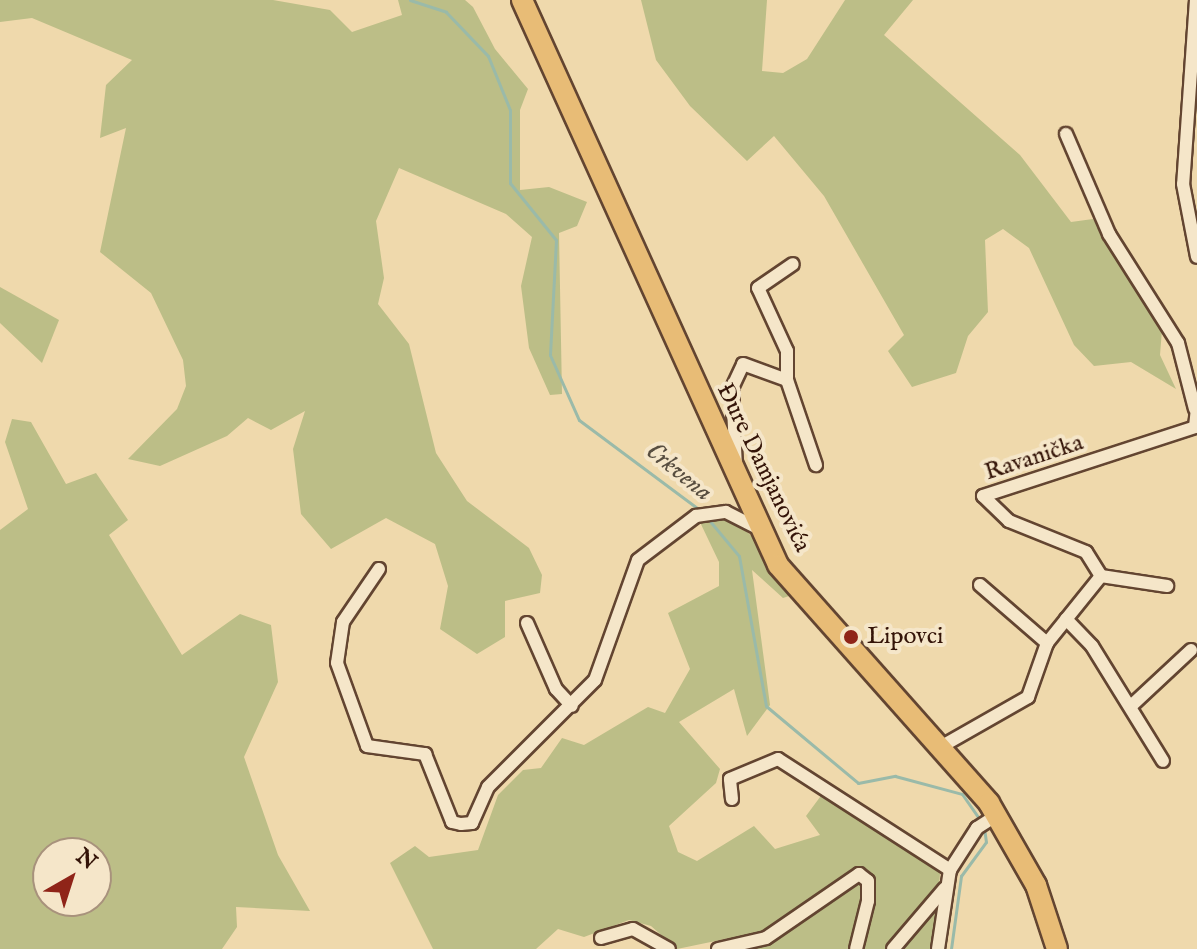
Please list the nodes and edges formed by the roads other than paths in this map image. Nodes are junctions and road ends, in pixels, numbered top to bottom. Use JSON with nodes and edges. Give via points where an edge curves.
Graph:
{"nodes":[{"id":1,"x":522,"y":0,"type":"edge"},
{"id":2,"x":1196,"y":0,"type":"edge"},
{"id":3,"x":1066,"y":134,"type":"dead end"},
{"id":4,"x":1197,"y":257,"type":"edge"},
{"id":5,"x":793,"y":264,"type":"dead end"},
{"id":6,"x":787,"y":380,"type":"junction"},
{"id":7,"x":1196,"y":408,"type":"edge"},
{"id":8,"x":1196,"y":427,"type":"edge"},
{"id":9,"x":816,"y":465,"type":"dead end"},
{"id":10,"x":736,"y":469,"type":"junction"},
{"id":11,"x":760,"y":529,"type":"junction"},
{"id":12,"x":379,"y":569,"type":"dead end"},
{"id":13,"x":1101,"y":576,"type":"junction"},
{"id":14,"x":980,"y":585,"type":"dead end"},
{"id":15,"x":1167,"y":586,"type":"dead end"},
{"id":16,"x":1066,"y":619,"type":"junction"},
{"id":17,"x":527,"y":623,"type":"dead end"},
{"id":18,"x":1047,"y":643,"type":"junction"},
{"id":19,"x":1191,"y":650,"type":"dead end"},
{"id":20,"x":572,"y":706,"type":"junction"},
{"id":21,"x":1131,"y":706,"type":"junction"},
{"id":22,"x":944,"y":745,"type":"junction"},
{"id":23,"x":1163,"y":761,"type":"dead end"},
{"id":24,"x":732,"y":799,"type":"dead end"},
{"id":25,"x":987,"y":820,"type":"junction"},
{"id":26,"x":950,"y":870,"type":"junction"},
{"id":27,"x":944,"y":889,"type":"junction"},
{"id":28,"x":601,"y":938,"type":"dead end"},
{"id":29,"x":669,"y":949,"type":"edge"},
{"id":30,"x":718,"y":949,"type":"edge"},
{"id":31,"x":856,"y":949,"type":"edge"},
{"id":32,"x":893,"y":949,"type":"edge"},
{"id":33,"x":938,"y":949,"type":"edge"},
{"id":34,"x":1057,"y":949,"type":"edge"}],
"edges":[{"from":1,"to":10,"type":"main road","name":"Đure Damjanovića"},
{"from":2,"to":4,"type":"street","via":[[1183,184]]},
{"from":3,"to":7,"type":"street","name":"Ravanička","via":[[1109,234],[1178,343]]},
{"from":5,"to":6,"type":"street","via":[[758,288],[787,351]]},
{"from":6,"to":9,"type":"street"},
{"from":6,"to":10,"type":"street","via":[[736,368]]},
{"from":7,"to":8,"type":"street","name":"Ravanička"},
{"from":8,"to":13,"type":"street","name":"Ravanička","via":[[983,496],[1009,521],[1086,552]]},
{"from":10,"to":11,"type":"main road","name":"Đure Damjanovića"},
{"from":11,"to":20,"type":"street","via":[[710,512],[696,516],[638,560],[625,583],[604,663]]},
{"from":11,"to":22,"type":"main road","name":"Đure Damjanovića","via":[[796,587]]},
{"from":12,"to":20,"type":"street","via":[[343,622],[337,663],[362,739],[374,748],[425,754],[452,822],[472,823],[488,787]]},
{"from":13,"to":15,"type":"street"},
{"from":13,"to":16,"type":"street"},
{"from":14,"to":18,"type":"street"},
{"from":16,"to":18,"type":"street"},
{"from":16,"to":21,"type":"street"},
{"from":17,"to":20,"type":"street","via":[[556,689]]},
{"from":18,"to":22,"type":"street","via":[[1028,697]]},
{"from":19,"to":21,"type":"street"},
{"from":21,"to":23,"type":"street"},
{"from":22,"to":25,"type":"main road","name":"Đure Damjanovića"},
{"from":24,"to":26,"type":"street","via":[[730,779],[778,759]]},
{"from":25,"to":26,"type":"street"},
{"from":25,"to":34,"type":"main road","name":"Đure Damjanovića","via":[[1036,885]]},
{"from":26,"to":27,"type":"street"},
{"from":27,"to":32,"type":"street"},
{"from":27,"to":33,"type":"street"},
{"from":28,"to":29,"type":"street","via":[[633,929]]},
{"from":30,"to":31,"type":"street","via":[[778,931],[859,874],[868,881],[868,901]]}]}
